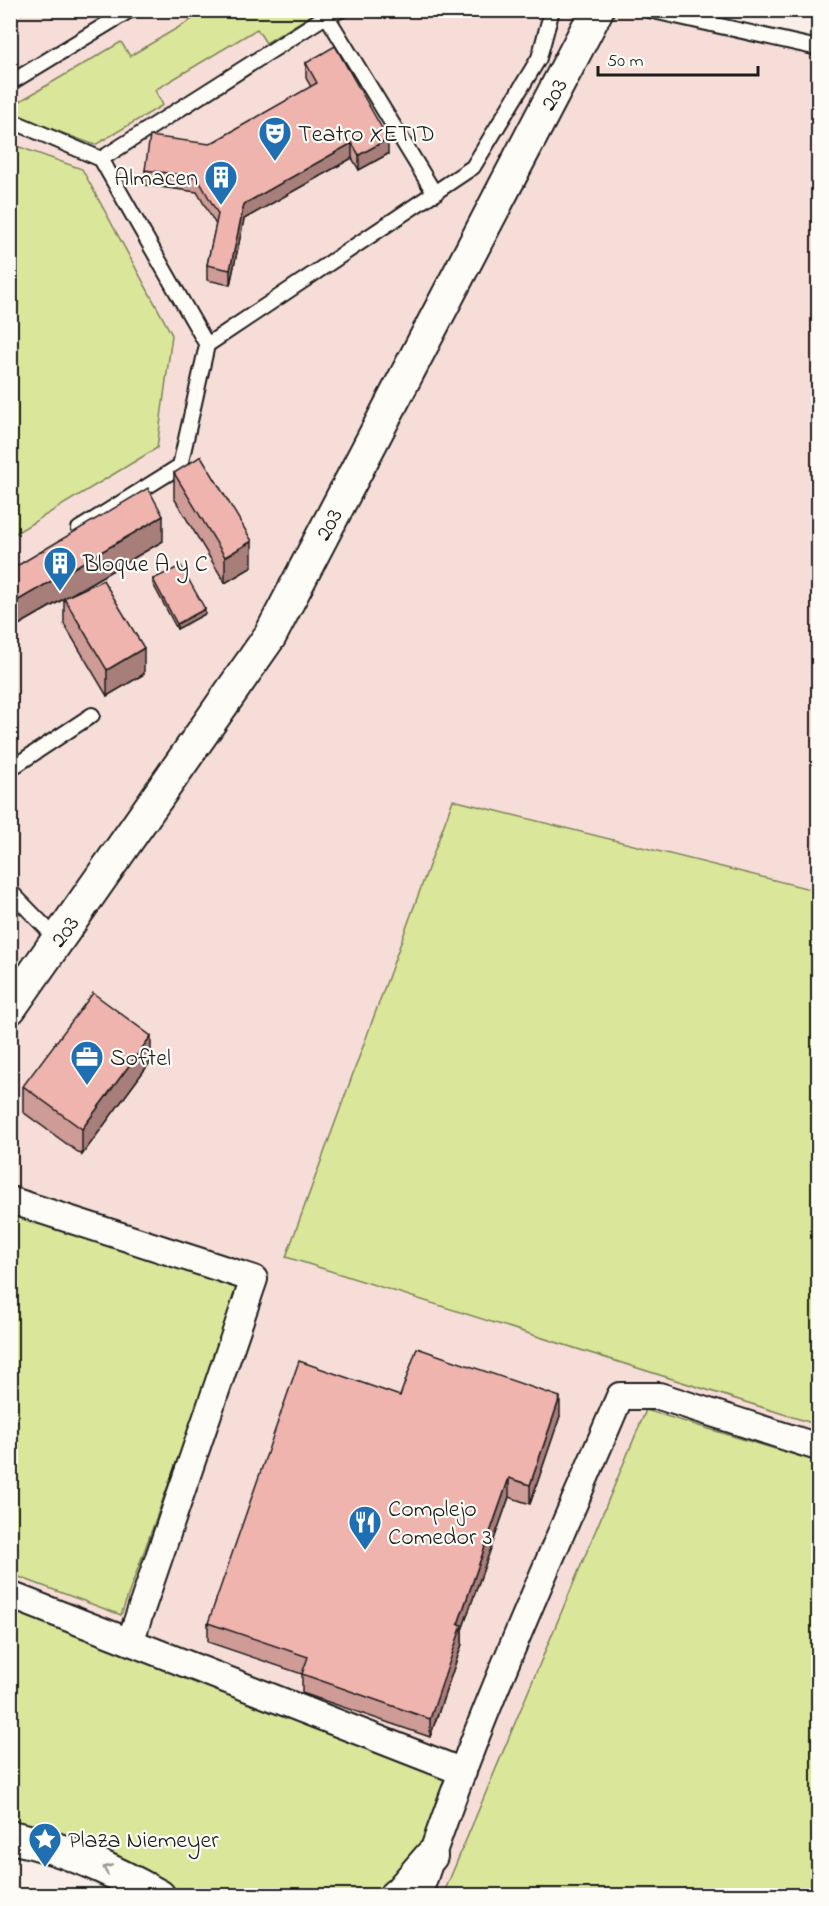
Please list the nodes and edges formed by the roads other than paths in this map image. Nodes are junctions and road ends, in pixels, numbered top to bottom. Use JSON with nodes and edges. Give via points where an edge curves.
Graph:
{"nodes":[{"id":1,"x":130,"y":10,"type":"edge"},
{"id":2,"x":341,"y":10,"type":"edge"},
{"id":3,"x":552,"y":10,"type":"edge"},
{"id":4,"x":597,"y":10,"type":"edge"},
{"id":5,"x":649,"y":10,"type":"edge"},
{"id":6,"x":324,"y":13,"type":"edge"},
{"id":7,"x":819,"y":48,"type":"edge"},
{"id":8,"x":10,"y":83,"type":"edge"},
{"id":9,"x":10,"y":120,"type":"edge"},
{"id":10,"x":101,"y":159,"type":"junction"},
{"id":11,"x":435,"y":194,"type":"junction"},
{"id":12,"x":207,"y":345,"type":"junction"},
{"id":13,"x":63,"y":540,"type":"edge"},
{"id":14,"x":92,"y":716,"type":"dead end"},
{"id":15,"x":10,"y":770,"type":"edge"},
{"id":16,"x":10,"y":891,"type":"edge"},
{"id":17,"x":58,"y":940,"type":"junction"},
{"id":18,"x":10,"y":1008,"type":"edge"},
{"id":19,"x":10,"y":1200,"type":"edge"},
{"id":20,"x":819,"y":1447,"type":"edge"},
{"id":21,"x":10,"y":1595,"type":"edge"},
{"id":22,"x":130,"y":1642,"type":"junction"},
{"id":23,"x":463,"y":1772,"type":"junction"},
{"id":24,"x":10,"y":1837,"type":"edge"},
{"id":25,"x":431,"y":1856,"type":"junction"},
{"id":26,"x":159,"y":1896,"type":"edge"},
{"id":27,"x":395,"y":1896,"type":"edge"},
{"id":28,"x":418,"y":1896,"type":"edge"}],
"edges":[{"from":1,"to":8,"type":"lane"},
{"from":2,"to":6,"type":"lane"},
{"from":3,"to":11,"type":"lane","via":[[539,58],[473,167]]},
{"from":4,"to":17,"type":"street","name":"203","via":[[270,636]]},
{"from":5,"to":7,"type":"lane"},
{"from":6,"to":10,"type":"lane"},
{"from":6,"to":11,"type":"lane"},
{"from":9,"to":10,"type":"lane"},
{"from":10,"to":12,"type":"lane"},
{"from":11,"to":12,"type":"lane"},
{"from":12,"to":13,"type":"lane","via":[[180,466]]},
{"from":14,"to":15,"type":"lane"},
{"from":16,"to":17,"type":"lane"},
{"from":17,"to":18,"type":"street","name":"203"},
{"from":19,"to":22,"type":"street","via":[[254,1279]]},
{"from":20,"to":23,"type":"street","via":[[659,1396],[620,1396]]},
{"from":21,"to":22,"type":"street"},
{"from":22,"to":23,"type":"street"},
{"from":23,"to":25,"type":"street"},
{"from":26,"to":24,"type":"street","one_way":true,"via":[[79,1857]]},
{"from":25,"to":27,"type":"street"},
{"from":25,"to":28,"type":"street"}]}
